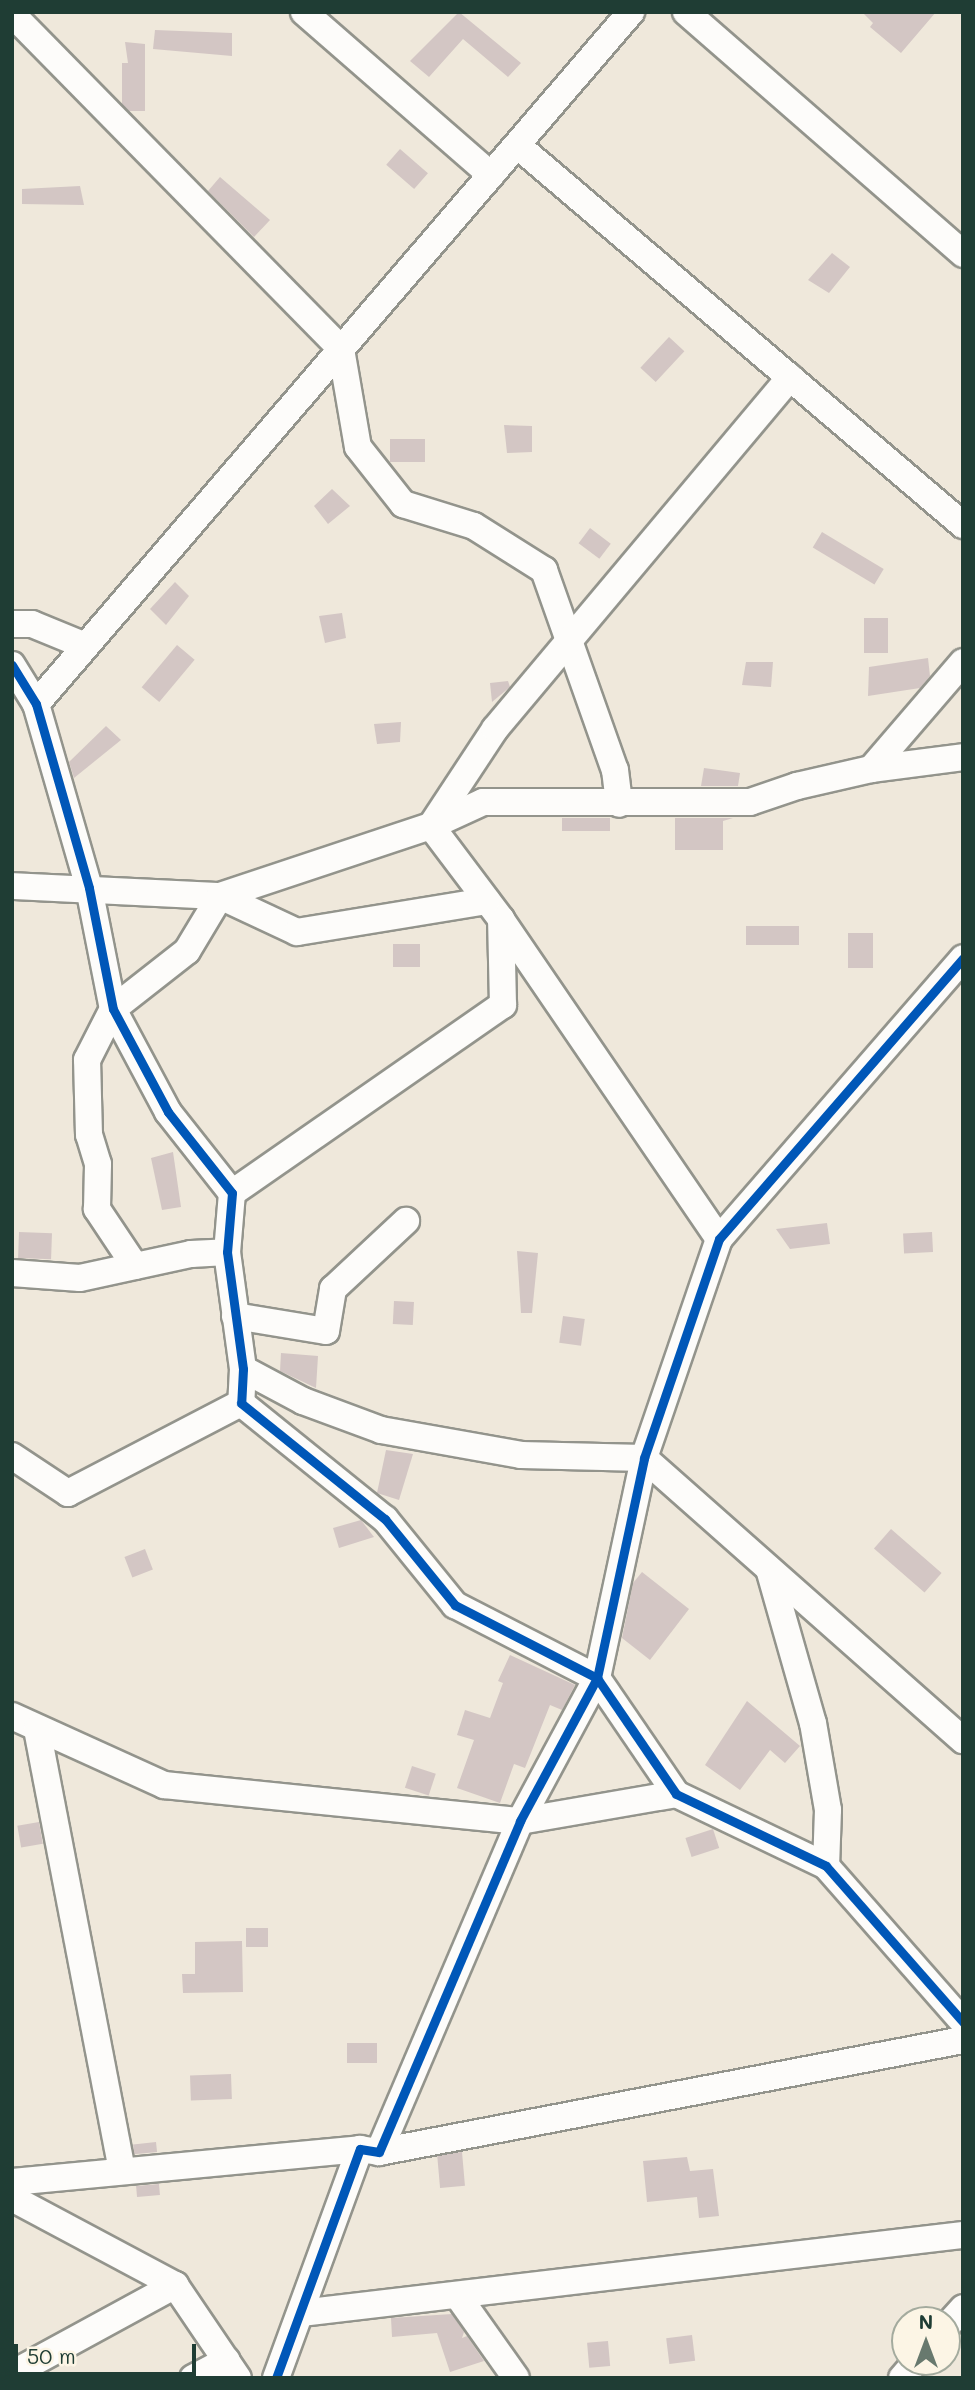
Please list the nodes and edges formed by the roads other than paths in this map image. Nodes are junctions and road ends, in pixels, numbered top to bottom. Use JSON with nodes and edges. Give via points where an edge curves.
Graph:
{"nodes":[{"id":1,"x":304,"y":12,"type":"edge"},
{"id":2,"x":631,"y":12,"type":"edge"},
{"id":3,"x":686,"y":12,"type":"edge"},
{"id":4,"x":12,"y":14,"type":"edge"},
{"id":5,"x":517,"y":145,"type":"junction"},
{"id":6,"x":491,"y":175,"type":"junction"},
{"id":7,"x":963,"y":254,"type":"edge"},
{"id":8,"x":341,"y":349,"type":"junction"},
{"id":9,"x":790,"y":378,"type":"junction"},
{"id":10,"x":963,"y":525,"type":"edge"},
{"id":11,"x":12,"y":624,"type":"edge"},
{"id":12,"x":569,"y":641,"type":"junction"},
{"id":13,"x":86,"y":646,"type":"junction"},
{"id":14,"x":963,"y":662,"type":"edge"},
{"id":15,"x":12,"y":665,"type":"edge"},
{"id":16,"x":36,"y":704,"type":"junction"},
{"id":17,"x":963,"y":757,"type":"edge"},
{"id":18,"x":872,"y":769,"type":"junction"},
{"id":19,"x":620,"y":804,"type":"junction"},
{"id":20,"x":431,"y":826,"type":"junction"},
{"id":21,"x":12,"y":886,"type":"edge"},
{"id":22,"x":89,"y":888,"type":"junction"},
{"id":23,"x":220,"y":896,"type":"junction"},
{"id":24,"x":493,"y":910,"type":"junction"},
{"id":25,"x":963,"y":958,"type":"edge"},
{"id":26,"x":113,"y":1009,"type":"junction"},
{"id":27,"x":232,"y":1193,"type":"junction"},
{"id":28,"x":406,"y":1220,"type":"dead end"},
{"id":29,"x":719,"y":1239,"type":"junction"},
{"id":30,"x":227,"y":1252,"type":"junction"},
{"id":31,"x":135,"y":1266,"type":"junction"},
{"id":32,"x":12,"y":1273,"type":"edge"},
{"id":33,"x":235,"y":1316,"type":"junction"},
{"id":34,"x":243,"y":1369,"type":"junction"},
{"id":35,"x":242,"y":1403,"type":"junction"},
{"id":36,"x":12,"y":1456,"type":"edge"},
{"id":37,"x":644,"y":1458,"type":"junction"},
{"id":38,"x":769,"y":1569,"type":"junction"},
{"id":39,"x":597,"y":1678,"type":"junction"},
{"id":40,"x":12,"y":1716,"type":"edge"},
{"id":41,"x":37,"y":1729,"type":"junction"},
{"id":42,"x":963,"y":1740,"type":"edge"},
{"id":43,"x":676,"y":1794,"type":"junction"},
{"id":44,"x":520,"y":1821,"type":"junction"},
{"id":45,"x":826,"y":1866,"type":"junction"},
{"id":46,"x":963,"y":2022,"type":"edge"},
{"id":47,"x":963,"y":2040,"type":"edge"},
{"id":48,"x":369,"y":2150,"type":"junction"},
{"id":49,"x":122,"y":2171,"type":"junction"},
{"id":50,"x":12,"y":2182,"type":"edge"},
{"id":51,"x":12,"y":2198,"type":"edge"},
{"id":52,"x":963,"y":2235,"type":"edge"},
{"id":53,"x":176,"y":2285,"type":"junction"},
{"id":54,"x":458,"y":2296,"type":"junction"},
{"id":55,"x":301,"y":2313,"type":"junction"},
{"id":56,"x":232,"y":2369,"type":"edge"},
{"id":57,"x":12,"y":2374,"type":"edge"},
{"id":58,"x":193,"y":2378,"type":"edge"},
{"id":59,"x":276,"y":2378,"type":"edge"},
{"id":60,"x":516,"y":2378,"type":"edge"}],
"edges":[{"from":1,"to":6,"type":"street"},
{"from":2,"to":5,"type":"street"},
{"from":3,"to":7,"type":"street"},
{"from":4,"to":8,"type":"street"},
{"from":5,"to":6,"type":"street"},
{"from":5,"to":9,"type":"street"},
{"from":6,"to":8,"type":"street"},
{"from":8,"to":12,"type":"street","via":[[358,447],[365,457],[403,504],[474,526],[544,570]]},
{"from":8,"to":13,"type":"street"},
{"from":9,"to":10,"type":"street"},
{"from":9,"to":12,"type":"street"},
{"from":11,"to":13,"type":"street","via":[[33,624]]},
{"from":12,"to":19,"type":"street","via":[[615,770]]},
{"from":12,"to":20,"type":"street","via":[[495,729]]},
{"from":13,"to":16,"type":"street"},
{"from":14,"to":18,"type":"street"},
{"from":15,"to":16,"type":"street"},
{"from":16,"to":22,"type":"street"},
{"from":17,"to":18,"type":"street"},
{"from":18,"to":19,"type":"street","via":[[797,786],[750,803]]},
{"from":19,"to":20,"type":"street","via":[[483,803]]},
{"from":20,"to":23,"type":"street"},
{"from":20,"to":24,"type":"street"},
{"from":21,"to":22,"type":"street"},
{"from":22,"to":23,"type":"street"},
{"from":22,"to":26,"type":"street"},
{"from":23,"to":24,"type":"street","via":[[297,932]]},
{"from":23,"to":26,"type":"street","via":[[187,951]]},
{"from":24,"to":27,"type":"street","via":[[503,1005]]},
{"from":24,"to":29,"type":"street"},
{"from":25,"to":29,"type":"street"},
{"from":26,"to":27,"type":"street","via":[[168,1112]]},
{"from":26,"to":31,"type":"street","via":[[87,1060],[89,1135],[98,1164],[97,1209]]},
{"from":27,"to":30,"type":"street"},
{"from":28,"to":33,"type":"street","via":[[334,1290],[326,1331]]},
{"from":29,"to":37,"type":"street"},
{"from":30,"to":31,"type":"street"},
{"from":30,"to":33,"type":"street"},
{"from":31,"to":32,"type":"street","via":[[79,1278]]},
{"from":33,"to":34,"type":"street"},
{"from":34,"to":35,"type":"street"},
{"from":34,"to":37,"type":"street","via":[[303,1401],[381,1430],[521,1455]]},
{"from":35,"to":36,"type":"street","via":[[68,1493]]},
{"from":35,"to":39,"type":"street","via":[[385,1519],[455,1605]]},
{"from":37,"to":38,"type":"street"},
{"from":37,"to":39,"type":"street"},
{"from":38,"to":42,"type":"street"},
{"from":38,"to":45,"type":"street","via":[[813,1723],[828,1810]]},
{"from":39,"to":43,"type":"street"},
{"from":39,"to":44,"type":"street"},
{"from":40,"to":41,"type":"street"},
{"from":41,"to":44,"type":"street","via":[[164,1785]]},
{"from":41,"to":49,"type":"street"},
{"from":43,"to":44,"type":"street"},
{"from":43,"to":45,"type":"street"},
{"from":44,"to":48,"type":"street"},
{"from":45,"to":46,"type":"street"},
{"from":47,"to":48,"type":"street"},
{"from":48,"to":49,"type":"street"},
{"from":48,"to":55,"type":"street"},
{"from":49,"to":50,"type":"street"},
{"from":51,"to":53,"type":"street"},
{"from":52,"to":54,"type":"street"},
{"from":53,"to":56,"type":"street"},
{"from":53,"to":57,"type":"street"},
{"from":54,"to":55,"type":"street"},
{"from":54,"to":60,"type":"street"},
{"from":55,"to":59,"type":"street"},
{"from":56,"to":58,"type":"street"}]}
